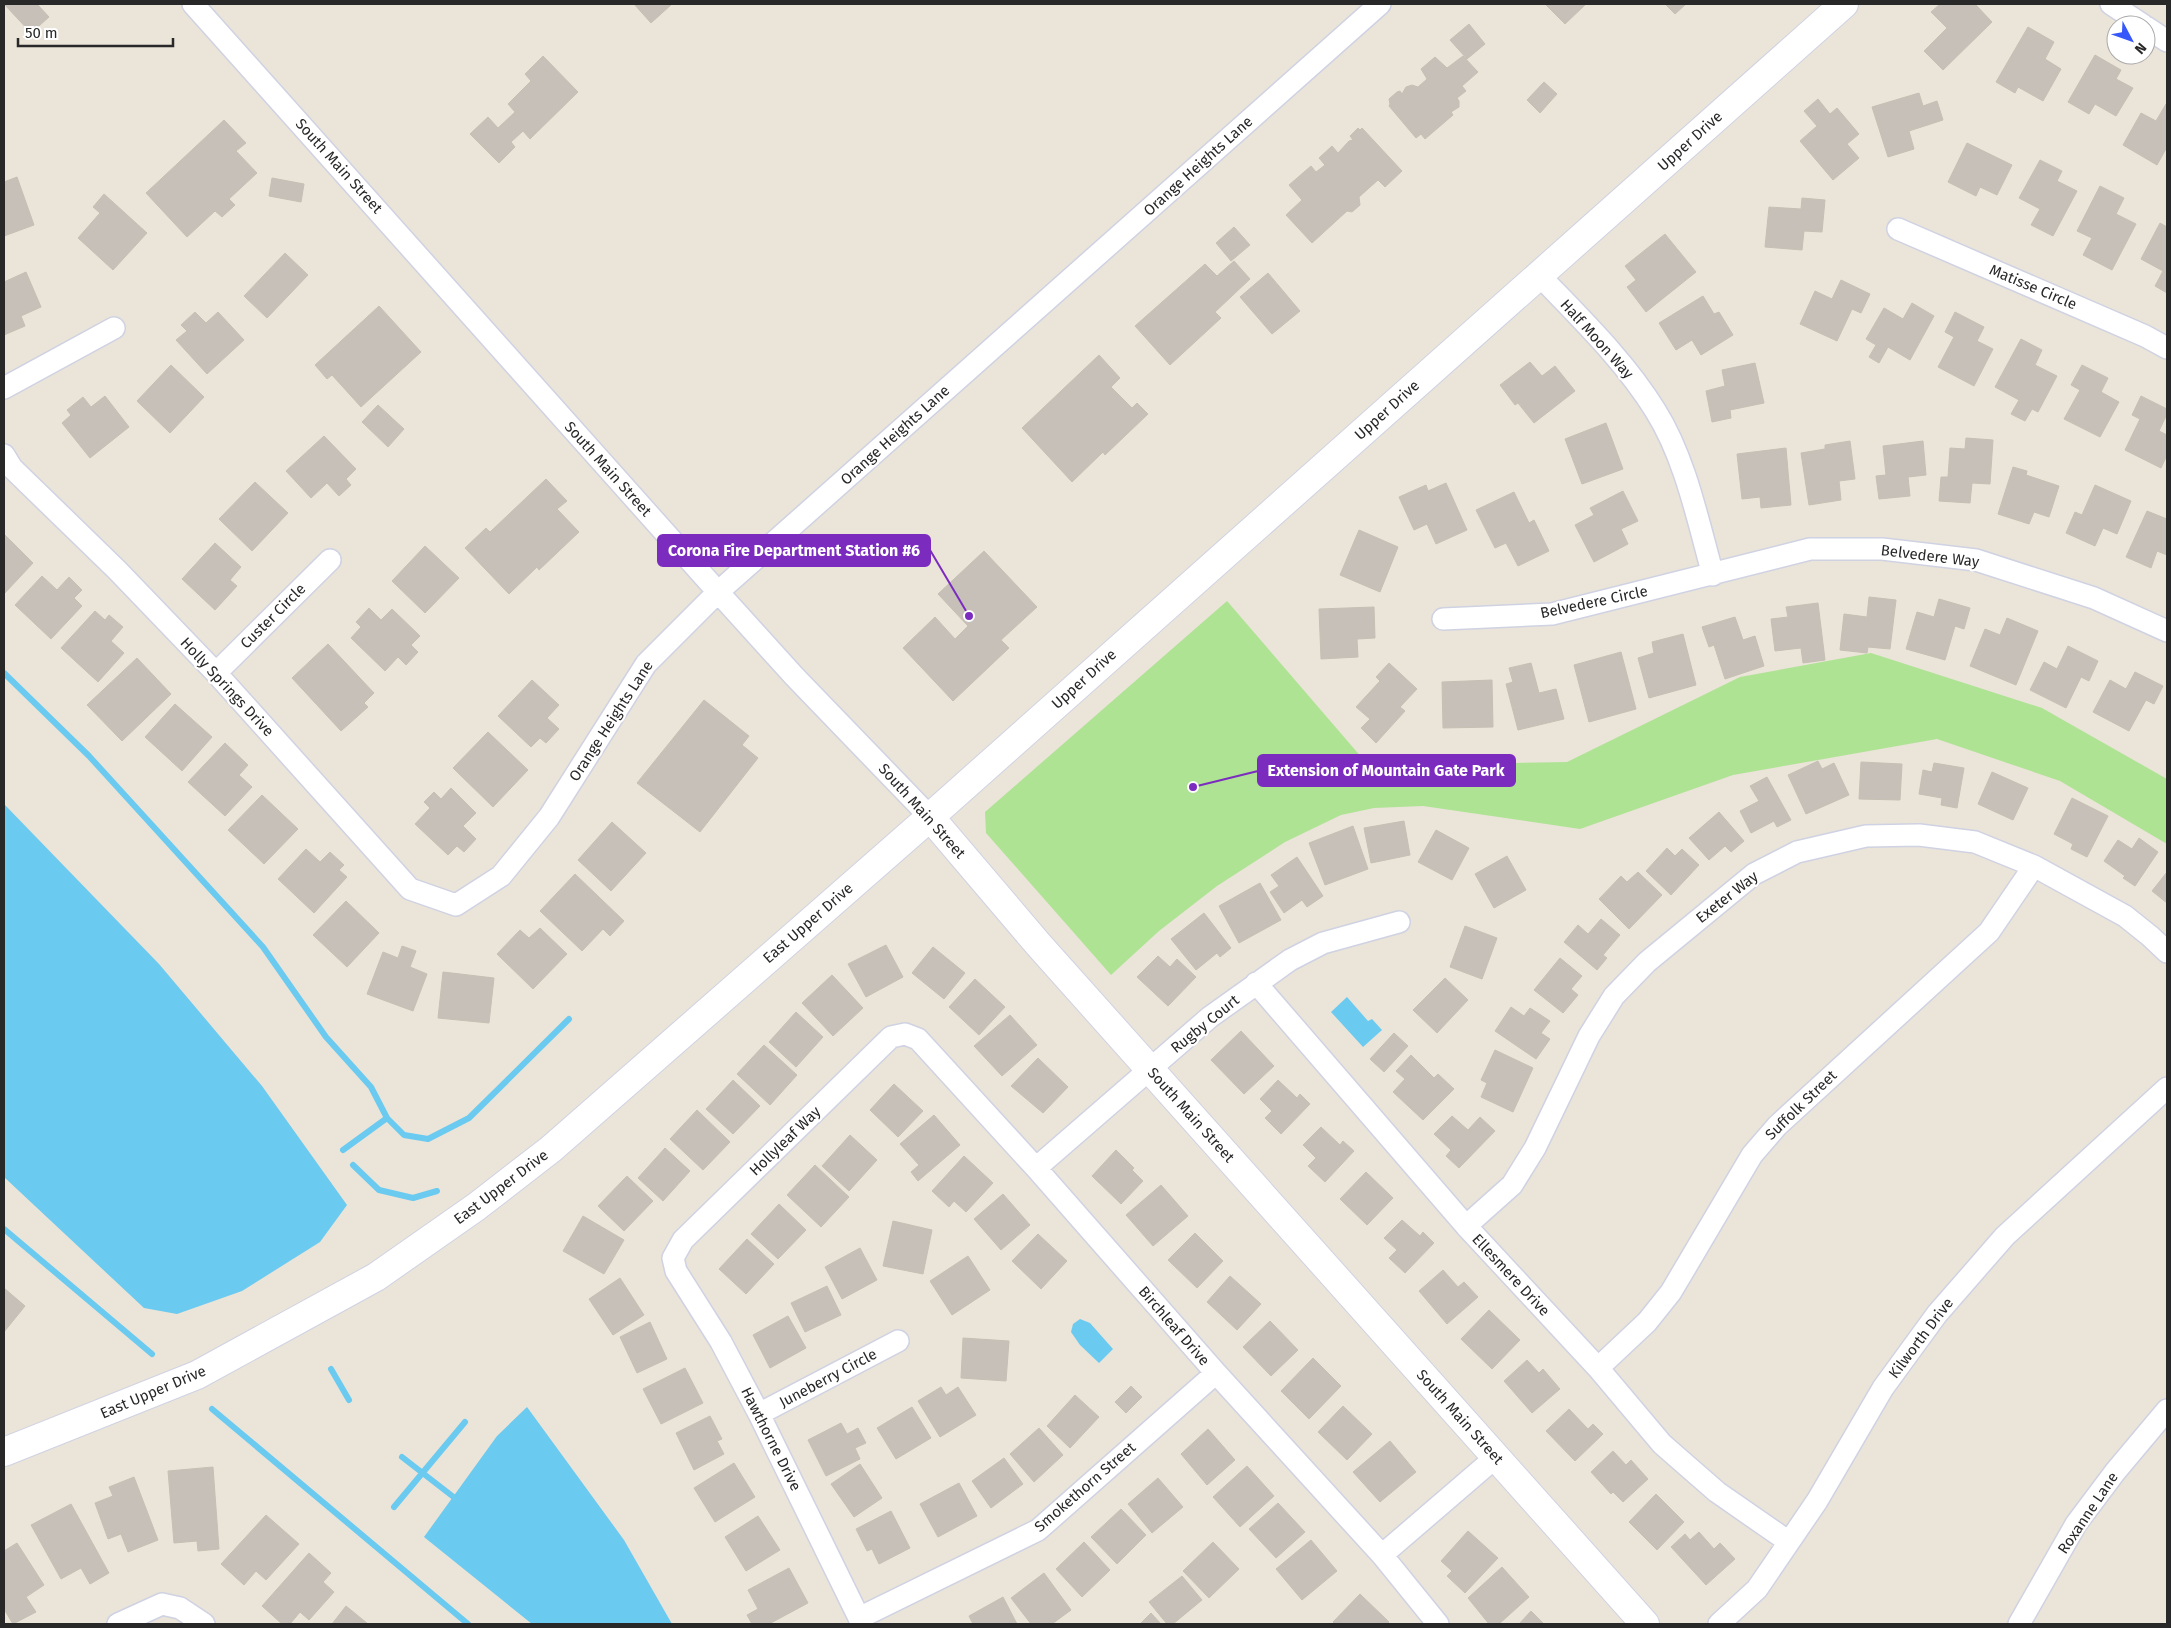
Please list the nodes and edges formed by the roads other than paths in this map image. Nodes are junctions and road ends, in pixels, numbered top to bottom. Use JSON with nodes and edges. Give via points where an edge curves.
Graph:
{"nodes":[{"id":1,"x":194,"y":4,"type":"edge"},
{"id":2,"x":1380,"y":4,"type":"edge"},
{"id":3,"x":1844,"y":4,"type":"edge"},
{"id":4,"x":2112,"y":4,"type":"edge"},
{"id":5,"x":2128,"y":15,"type":"edge"},
{"id":6,"x":2156,"y":34,"type":"edge"},
{"id":7,"x":2167,"y":41,"type":"edge"},
{"id":8,"x":1898,"y":229,"type":"dead end"},
{"id":9,"x":1539,"y":276,"type":"junction"},
{"id":10,"x":114,"y":328,"type":"dead end"},
{"id":11,"x":2167,"y":348,"type":"edge"},
{"id":12,"x":4,"y":388,"type":"edge"},
{"id":13,"x":4,"y":455,"type":"edge"},
{"id":14,"x":330,"y":560,"type":"dead end"},
{"id":15,"x":1713,"y":574,"type":"junction"},
{"id":16,"x":718,"y":592,"type":"junction"},
{"id":17,"x":1442,"y":619,"type":"dead end"},
{"id":18,"x":2167,"y":632,"type":"edge"},
{"id":19,"x":216,"y":673,"type":"junction"},
{"id":20,"x":930,"y":817,"type":"junction"},
{"id":21,"x":2034,"y":866,"type":"junction"},
{"id":22,"x":456,"y":905,"type":"joint"},
{"id":23,"x":1399,"y":922,"type":"dead end"},
{"id":24,"x":2167,"y":952,"type":"edge"},
{"id":25,"x":1256,"y":983,"type":"junction"},
{"id":26,"x":905,"y":1034,"type":"joint"},
{"id":27,"x":1150,"y":1069,"type":"junction"},
{"id":28,"x":2167,"y":1088,"type":"edge"},
{"id":29,"x":1036,"y":1168,"type":"junction"},
{"id":30,"x":1466,"y":1226,"type":"junction"},
{"id":31,"x":673,"y":1258,"type":"joint"},
{"id":32,"x":898,"y":1341,"type":"dead end"},
{"id":33,"x":1598,"y":1368,"type":"junction"},
{"id":34,"x":1216,"y":1373,"type":"junction"},
{"id":35,"x":2167,"y":1410,"type":"edge"},
{"id":36,"x":759,"y":1414,"type":"junction"},
{"id":37,"x":4,"y":1452,"type":"edge"},
{"id":38,"x":1496,"y":1458,"type":"junction"},
{"id":39,"x":1790,"y":1542,"type":"junction"},
{"id":40,"x":1382,"y":1555,"type":"junction"},
{"id":41,"x":861,"y":1621,"type":"edge"},
{"id":42,"x":118,"y":1624,"type":"edge"},
{"id":43,"x":204,"y":1624,"type":"edge"},
{"id":44,"x":1438,"y":1624,"type":"edge"},
{"id":45,"x":1645,"y":1624,"type":"edge"},
{"id":46,"x":1719,"y":1624,"type":"edge"},
{"id":47,"x":2019,"y":1624,"type":"edge"}],
"edges":[{"from":1,"to":16,"type":"street","name":"South Main Street"},
{"from":2,"to":16,"type":"street","name":"Orange Heights Lane"},
{"from":3,"to":9,"type":"main road","name":"Upper Drive"},
{"from":4,"to":5,"type":"street"},
{"from":6,"to":7,"type":"street"},
{"from":8,"to":11,"type":"street","name":"Matisse Circle"},
{"from":9,"to":15,"type":"street","name":"Half Moon Way","via":[[1620,361],[1656,411],[1682,467]]},
{"from":9,"to":20,"type":"main road","name":"Upper Drive"},
{"from":10,"to":12,"type":"street"},
{"from":13,"to":19,"type":"street","name":"Holly Springs Drive","via":[[12,468]]},
{"from":14,"to":19,"type":"street","name":"Custer Circle"},
{"from":15,"to":17,"type":"street","name":"Belvedere Circle","via":[[1552,614]]},
{"from":15,"to":18,"type":"street","name":"Belvedere Way","via":[[1810,550],[1882,549],[1976,560],[2094,598]]},
{"from":16,"to":20,"type":"street","name":"South Main Street"},
{"from":16,"to":22,"type":"street","name":"Orange Heights Lane","via":[[646,664],[549,817],[501,876]]},
{"from":19,"to":22,"type":"street","name":"Holly Springs Drive","via":[[410,890]]},
{"from":20,"to":27,"type":"main road","name":"South Main Street"},
{"from":20,"to":37,"type":"main road","name":"East Upper Drive","via":[[551,1149],[476,1207],[376,1277],[197,1375]]},
{"from":21,"to":24,"type":"street","name":"Exeter Way","via":[[2125,916]]},
{"from":21,"to":30,"type":"street","name":"Exeter Way","via":[[1975,842],[1919,835],[1866,836],[1797,852],[1754,874],[1647,962],[1614,996],[1589,1036],[1535,1148],[1512,1185]]},
{"from":21,"to":33,"type":"street","name":"Suffolk Street","via":[[1990,932],[1777,1126],[1752,1155],[1671,1292],[1647,1322]]},
{"from":23,"to":25,"type":"street","name":"Rugby Court","via":[[1323,943]]},
{"from":25,"to":27,"type":"street","name":"Rugby Court","via":[[1210,1017]]},
{"from":25,"to":30,"type":"street","name":"Ellesmere Drive"},
{"from":26,"to":29,"type":"street","name":"Birchleaf Drive","via":[[918,1039]]},
{"from":26,"to":31,"type":"street","name":"Hollyleaf Way","via":[[891,1037],[683,1240]]},
{"from":27,"to":29,"type":"street","name":"Rugby Court"},
{"from":27,"to":38,"type":"main road","name":"South Main Street"},
{"from":28,"to":39,"type":"street","name":"Kilworth Drive","via":[[2005,1236],[1937,1314],[1882,1388],[1818,1501]]},
{"from":29,"to":34,"type":"street","name":"Birchleaf Drive"},
{"from":30,"to":33,"type":"street","name":"Ellesmere Drive"},
{"from":31,"to":36,"type":"street","name":"Hawthorne Drive","via":[[676,1271],[721,1342]]},
{"from":32,"to":36,"type":"street","name":"Juneberry Circle"},
{"from":33,"to":39,"type":"street","name":"Ellesmere Drive","via":[[1662,1444],[1717,1492]]},
{"from":34,"to":40,"type":"street","name":"Birchleaf Drive"},
{"from":34,"to":41,"type":"street","name":"Smokethorn Street","via":[[1038,1530]]},
{"from":35,"to":47,"type":"street","name":"Roxanne Lane","via":[[2076,1524]]},
{"from":36,"to":41,"type":"street","name":"Hawthorne Drive"},
{"from":38,"to":40,"type":"street"},
{"from":38,"to":45,"type":"main road","name":"South Main Street"},
{"from":39,"to":46,"type":"street","name":"Kilworth Drive","via":[[1757,1589]]},
{"from":40,"to":44,"type":"street","name":"Birchleaf Drive"},
{"from":42,"to":43,"type":"street","via":[[162,1604],[180,1608]]}]}
